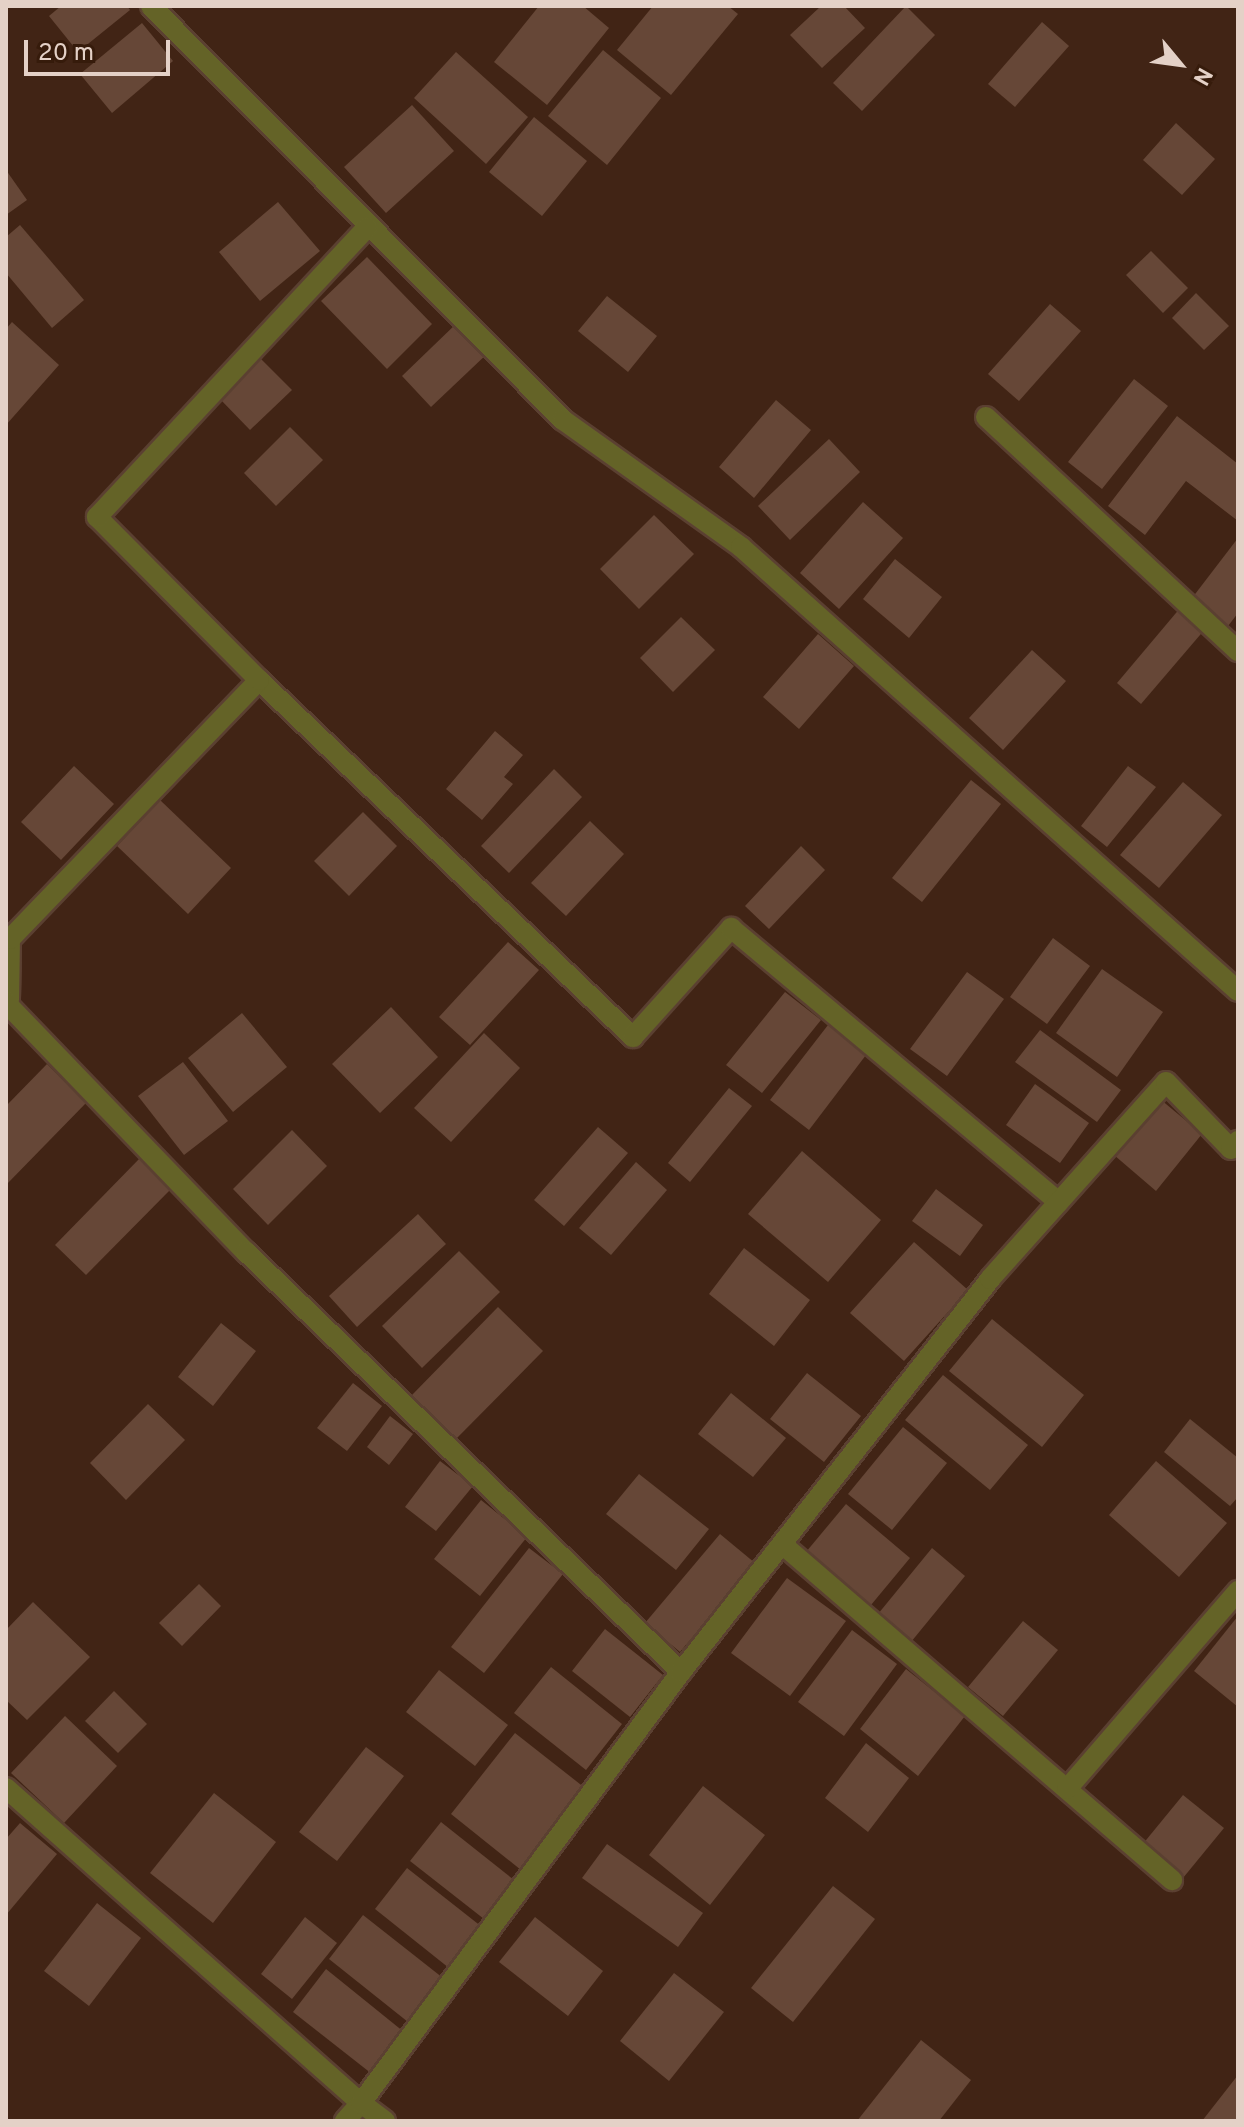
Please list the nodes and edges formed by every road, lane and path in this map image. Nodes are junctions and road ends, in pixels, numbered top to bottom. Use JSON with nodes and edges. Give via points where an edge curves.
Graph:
{"nodes":[{"id":1,"x":151,"y":6,"type":"edge"},
{"id":2,"x":367,"y":227,"type":"junction"},
{"id":3,"x":986,"y":417,"type":"dead end"},
{"id":4,"x":1238,"y":651,"type":"edge"},
{"id":5,"x":259,"y":680,"type":"junction"},
{"id":6,"x":1238,"y":991,"type":"edge"},
{"id":7,"x":8,"y":1002,"type":"edge"},
{"id":8,"x":1238,"y":1141,"type":"edge"},
{"id":9,"x":1059,"y":1202,"type":"junction"},
{"id":10,"x":782,"y":1544,"type":"junction"},
{"id":11,"x":1238,"y":1591,"type":"edge"},
{"id":12,"x":681,"y":1672,"type":"junction"},
{"id":13,"x":6,"y":1788,"type":"edge"},
{"id":14,"x":1067,"y":1789,"type":"junction"},
{"id":15,"x":1172,"y":1880,"type":"dead end"},
{"id":16,"x":361,"y":2103,"type":"junction"},
{"id":17,"x":345,"y":2121,"type":"edge"},
{"id":18,"x":385,"y":2121,"type":"edge"}],
"edges":[{"from":1,"to":2,"type":"street"},
{"from":2,"to":5,"type":"street","via":[[97,517]]},
{"from":2,"to":6,"type":"street","via":[[563,420],[741,547]]},
{"from":3,"to":4,"type":"street"},
{"from":5,"to":7,"type":"street","via":[[10,939]]},
{"from":5,"to":9,"type":"street","via":[[633,1037],[731,928]]},
{"from":7,"to":12,"type":"street","via":[[246,1252]]},
{"from":8,"to":9,"type":"street","via":[[1231,1149],[1166,1082]]},
{"from":9,"to":10,"type":"street"},
{"from":10,"to":12,"type":"street"},
{"from":10,"to":14,"type":"street"},
{"from":11,"to":14,"type":"street"},
{"from":12,"to":16,"type":"street"},
{"from":13,"to":16,"type":"street"},
{"from":14,"to":15,"type":"street"},
{"from":16,"to":17,"type":"street"},
{"from":16,"to":18,"type":"street"}]}
